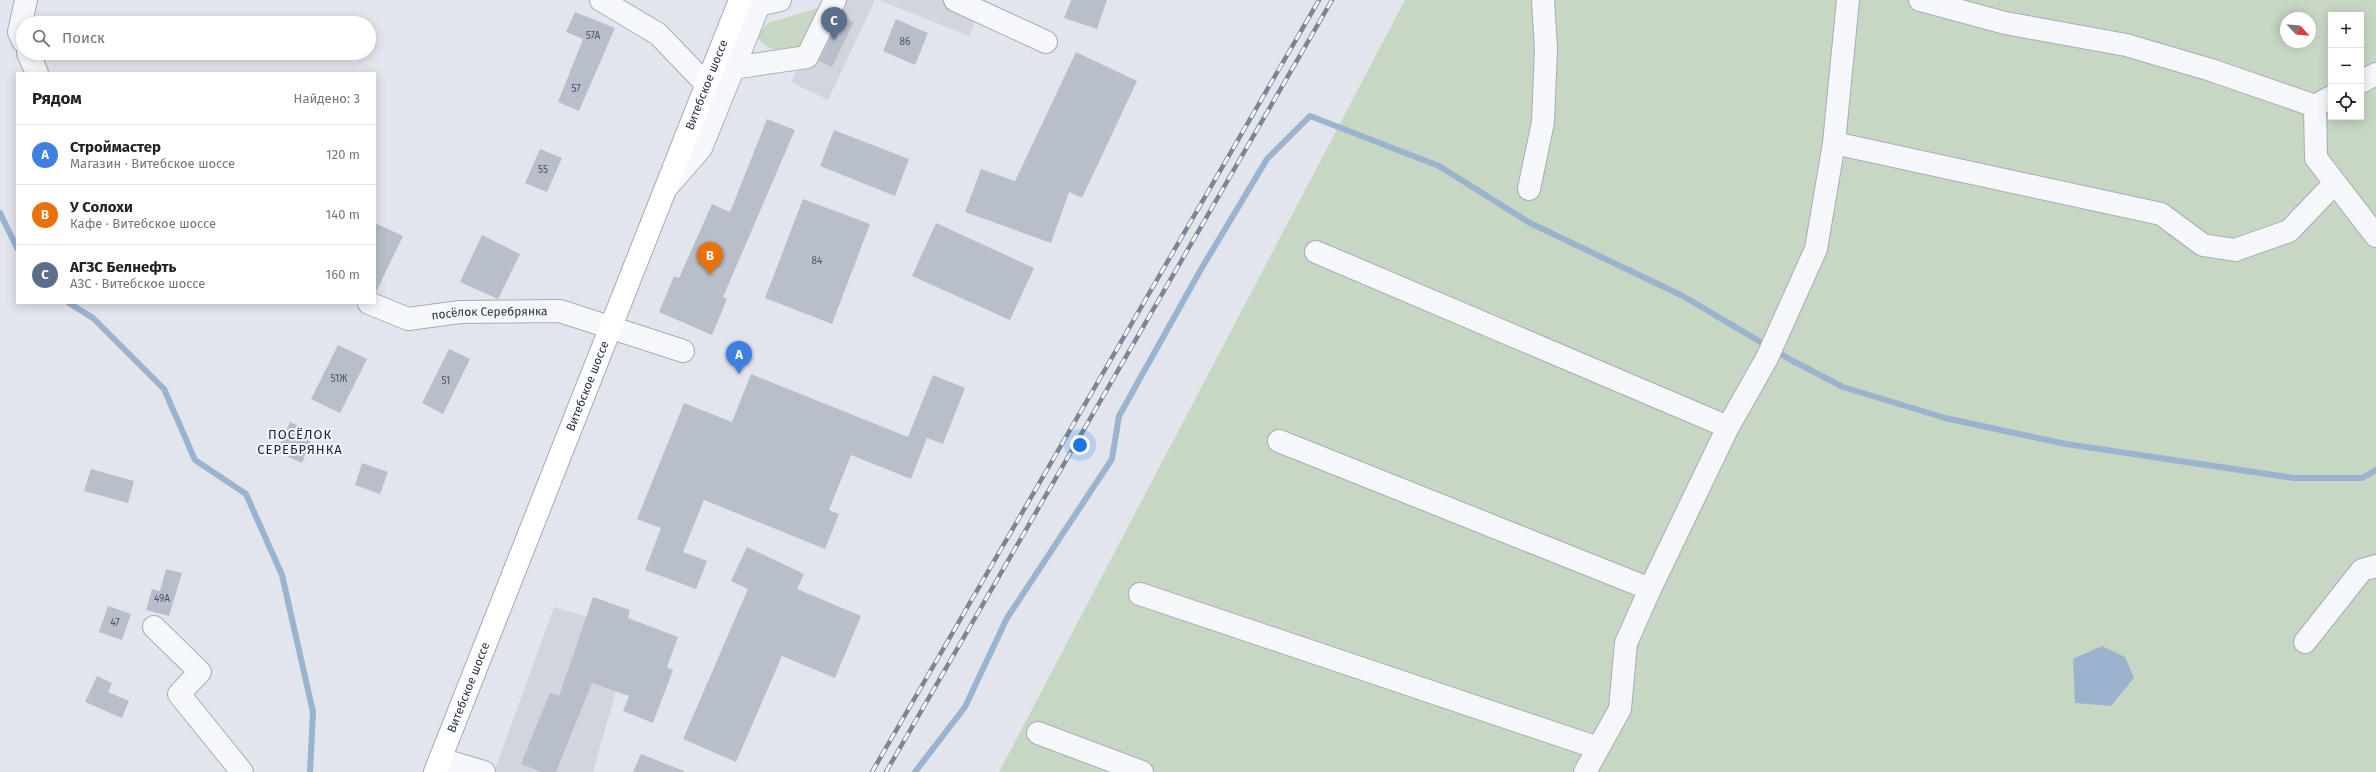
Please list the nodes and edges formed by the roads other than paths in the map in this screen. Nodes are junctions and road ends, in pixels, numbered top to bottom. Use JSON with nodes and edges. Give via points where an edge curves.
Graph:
{"nodes":[{"id":1,"x":26,"y":0,"type":"edge"},
{"id":2,"x":600,"y":0,"type":"edge"},
{"id":3,"x":740,"y":0,"type":"edge"},
{"id":4,"x":780,"y":0,"type":"edge"},
{"id":5,"x":835,"y":0,"type":"edge"},
{"id":6,"x":955,"y":0,"type":"edge"},
{"id":7,"x":1543,"y":0,"type":"edge"},
{"id":8,"x":1848,"y":0,"type":"edge"},
{"id":9,"x":1920,"y":0,"type":"edge"},
{"id":10,"x":22,"y":16,"type":"edge"},
{"id":11,"x":1046,"y":42,"type":"dead end"},
{"id":12,"x":31,"y":60,"type":"edge"},
{"id":13,"x":734,"y":68,"type":"junction"},
{"id":14,"x":37,"y":72,"type":"edge"},
{"id":15,"x":2376,"y":74,"type":"edge"},
{"id":16,"x":2364,"y":80,"type":"edge"},
{"id":17,"x":706,"y":84,"type":"junction"},
{"id":18,"x":2323,"y":102,"type":"edge"},
{"id":19,"x":1834,"y":143,"type":"junction"},
{"id":20,"x":2335,"y":184,"type":"junction"},
{"id":21,"x":666,"y":188,"type":"junction"},
{"id":22,"x":1529,"y":189,"type":"dead end"},
{"id":23,"x":2376,"y":236,"type":"edge"},
{"id":24,"x":1316,"y":252,"type":"dead end"},
{"id":25,"x":372,"y":304,"type":"edge"},
{"id":26,"x":610,"y":328,"type":"junction"},
{"id":27,"x":683,"y":351,"type":"dead end"},
{"id":28,"x":1728,"y":427,"type":"junction"},
{"id":29,"x":1279,"y":441,"type":"dead end"},
{"id":30,"x":2376,"y":566,"type":"edge"},
{"id":31,"x":1650,"y":589,"type":"junction"},
{"id":32,"x":1140,"y":594,"type":"dead end"},
{"id":33,"x":154,"y":627,"type":"dead end"},
{"id":34,"x":2305,"y":642,"type":"dead end"},
{"id":35,"x":1038,"y":733,"type":"dead end"},
{"id":36,"x":1598,"y":748,"type":"junction"},
{"id":37,"x":438,"y":765,"type":"edge"},
{"id":38,"x":242,"y":772,"type":"edge"},
{"id":39,"x":484,"y":772,"type":"edge"},
{"id":40,"x":1142,"y":772,"type":"edge"},
{"id":41,"x":1585,"y":772,"type":"edge"}],
"edges":[{"from":1,"to":10,"type":"street"},
{"from":2,"to":17,"type":"street","via":[[658,34]]},
{"from":3,"to":17,"type":"main road","name":"Витебское шоссе"},
{"from":4,"to":13,"type":"street","via":[[759,5]]},
{"from":5,"to":13,"type":"street","via":[[807,57]]},
{"from":6,"to":11,"type":"street"},
{"from":7,"to":22,"type":"street","via":[[1546,49],[1543,122]]},
{"from":8,"to":19,"type":"street"},
{"from":9,"to":18,"type":"street","via":[[2005,23],[2126,45]]},
{"from":12,"to":14,"type":"street"},
{"from":13,"to":21,"type":"street","via":[[701,148]]},
{"from":15,"to":16,"type":"street"},
{"from":17,"to":21,"type":"main road","name":"Витебское шоссе"},
{"from":18,"to":20,"type":"street","via":[[2316,158]]},
{"from":19,"to":20,"type":"street","via":[[2161,214],[2203,245],[2235,250],[2289,231]]},
{"from":19,"to":28,"type":"street","via":[[1816,249],[1767,358]]},
{"from":20,"to":23,"type":"street"},
{"from":21,"to":26,"type":"main road","name":"Витебское шоссе"},
{"from":24,"to":28,"type":"street"},
{"from":25,"to":26,"type":"street","name":"посёлок Серебрянка","via":[[408,319],[460,312],[560,311]]},
{"from":26,"to":27,"type":"street","name":"посёлок Серебрянка"},
{"from":26,"to":37,"type":"main road","name":"Витебское шоссе"},
{"from":28,"to":31,"type":"street"},
{"from":29,"to":31,"type":"street"},
{"from":30,"to":34,"type":"street","via":[[2362,570]]},
{"from":31,"to":36,"type":"street","via":[[1626,643],[1620,709]]},
{"from":32,"to":36,"type":"street"},
{"from":33,"to":38,"type":"street","via":[[200,672],[179,694]]},
{"from":35,"to":40,"type":"street"},
{"from":36,"to":41,"type":"street"},
{"from":37,"to":39,"type":"street"}]}
